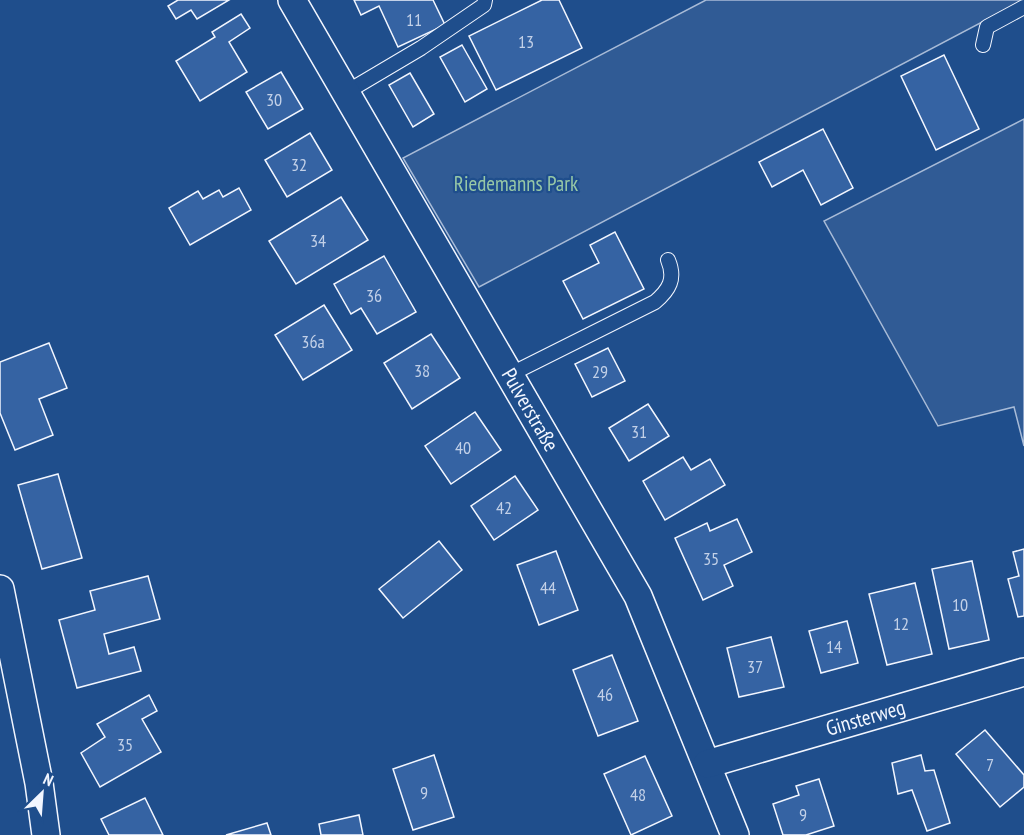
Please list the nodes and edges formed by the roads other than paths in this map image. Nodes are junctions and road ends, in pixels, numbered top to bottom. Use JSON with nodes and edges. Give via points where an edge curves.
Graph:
{"nodes":[{"id":1,"x":292,"y":0,"type":"edge"},
{"id":2,"x":485,"y":0,"type":"edge"},
{"id":3,"x":1024,"y":7,"type":"edge"},
{"id":4,"x":983,"y":45,"type":"dead end"},
{"id":5,"x":345,"y":93,"type":"junction"},
{"id":6,"x":668,"y":260,"type":"dead end"},
{"id":7,"x":509,"y":375,"type":"junction"},
{"id":8,"x":0,"y":588,"type":"edge"},
{"id":9,"x":1024,"y":672,"type":"edge"},
{"id":10,"x":706,"y":764,"type":"junction"},
{"id":11,"x":46,"y":835,"type":"edge"},
{"id":12,"x":735,"y":835,"type":"edge"}],
"edges":[{"from":1,"to":5,"type":"street","name":"Pulverstraße"},
{"from":2,"to":5,"type":"lane","via":[[484,5],[421,48]]},
{"from":3,"to":4,"type":"lane","via":[[987,27]]},
{"from":5,"to":7,"type":"street","name":"Pulverstraße"},
{"from":6,"to":7,"type":"lane","via":[[672,269],[670,284],[655,302]]},
{"from":7,"to":10,"type":"street","name":"Pulverstraße","via":[[638,596]]},
{"from":8,"to":11,"type":"street"},
{"from":9,"to":10,"type":"street","name":"Ginsterweg"},
{"from":10,"to":12,"type":"street","name":"Pulverstraße"}]}
